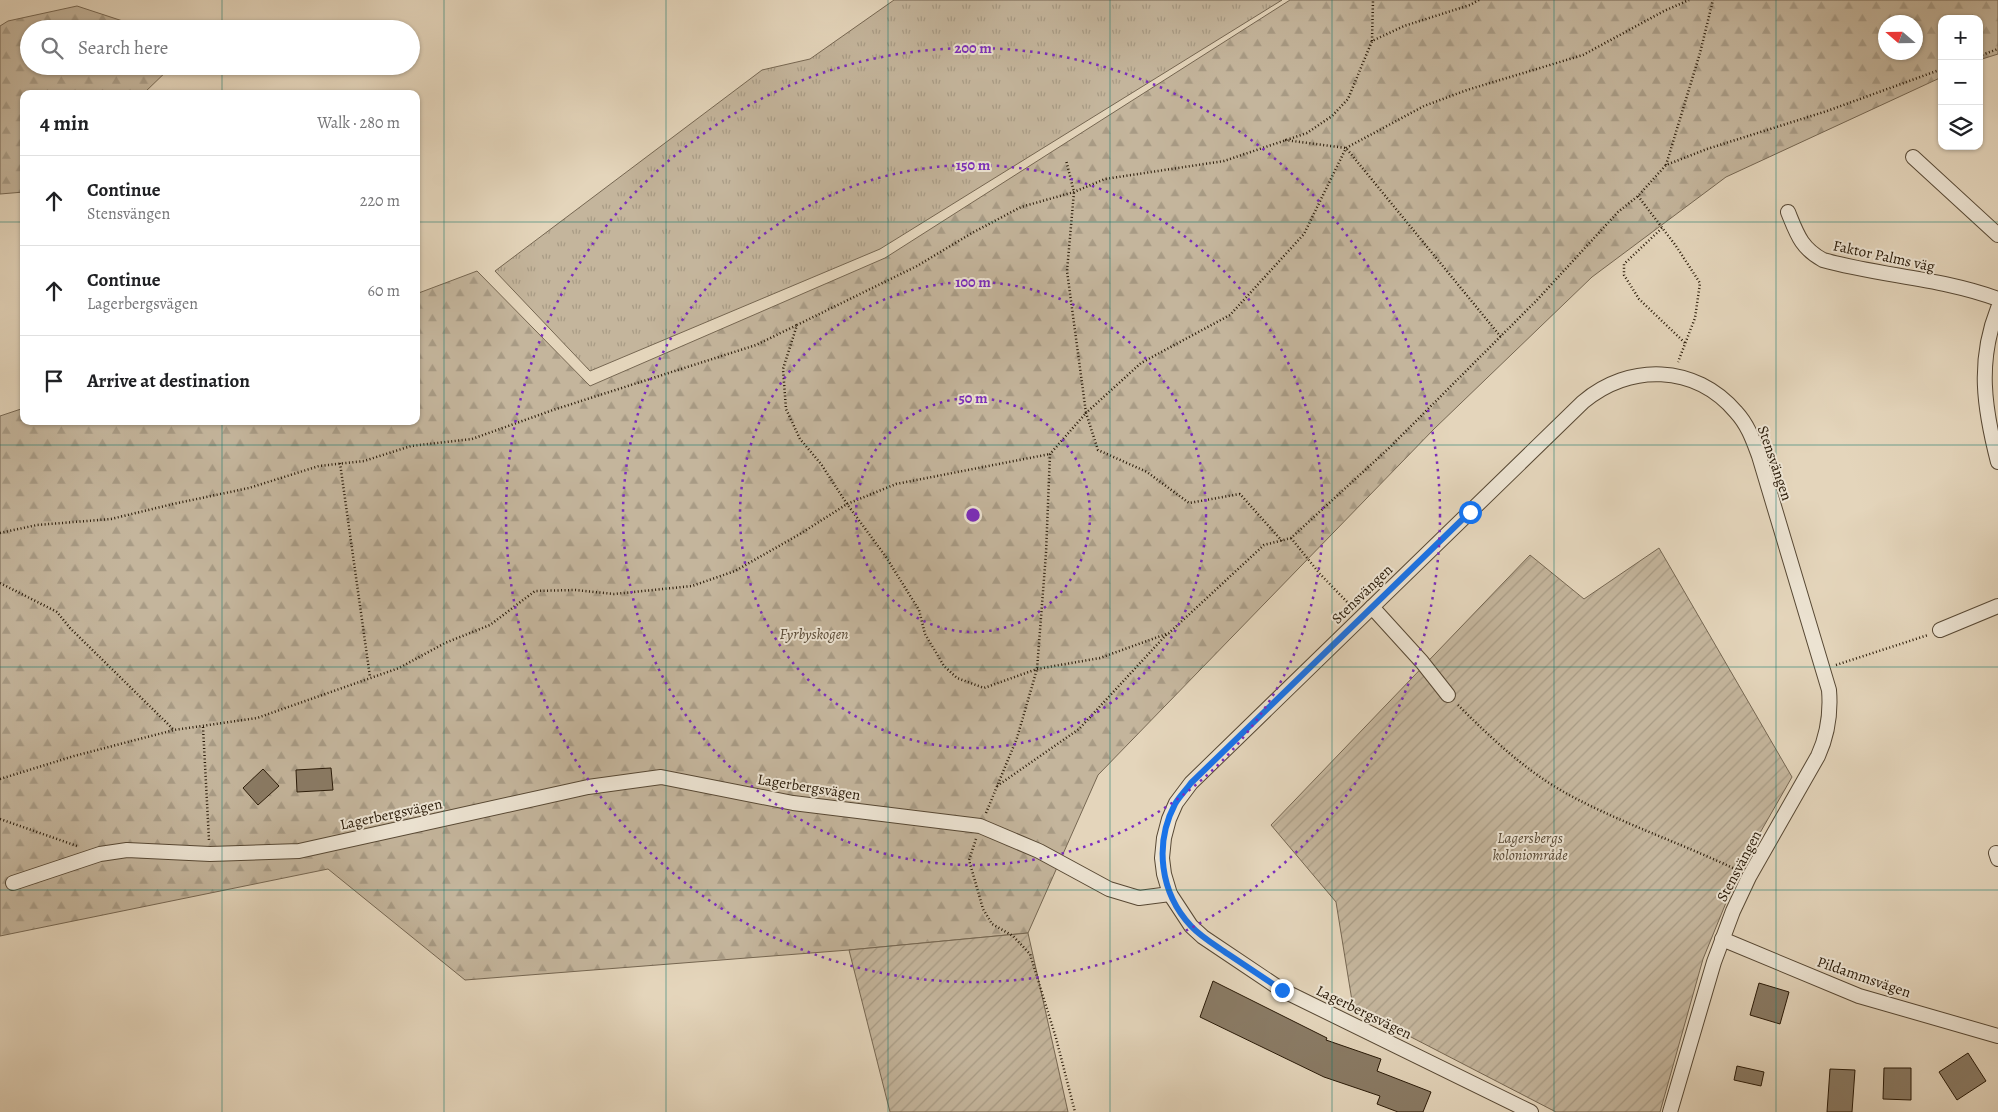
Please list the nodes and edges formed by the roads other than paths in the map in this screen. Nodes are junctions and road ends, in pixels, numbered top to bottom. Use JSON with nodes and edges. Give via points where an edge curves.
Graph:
{"nodes":[{"id":1,"x":1913,"y":157,"type":"dead end"},
{"id":2,"x":1788,"y":212,"type":"dead end"},
{"id":3,"x":1998,"y":235,"type":"edge"},
{"id":4,"x":1998,"y":299,"type":"edge"},
{"id":5,"x":1998,"y":308,"type":"edge"},
{"id":6,"x":1998,"y":462,"type":"edge"},
{"id":7,"x":1998,"y":606,"type":"edge"},
{"id":8,"x":1367,"y":612,"type":"junction"},
{"id":9,"x":1940,"y":630,"type":"road end"},
{"id":10,"x":1448,"y":695,"type":"road end"},
{"id":11,"x":13,"y":883,"type":"dead end"},
{"id":12,"x":1170,"y":894,"type":"junction"},
{"id":13,"x":1722,"y":938,"type":"junction"},
{"id":14,"x":1998,"y":1036,"type":"edge"},
{"id":15,"x":1531,"y":1112,"type":"edge"},
{"id":16,"x":1670,"y":1112,"type":"edge"}],
"edges":[{"from":1,"to":3,"type":"street"},
{"from":2,"to":4,"type":"street","name":"Faktor Palms väg","via":[[1805,248],[1823,260],[1954,286]]},
{"from":5,"to":6,"type":"street","via":[[1989,330],[1984,376],[1986,409]]},
{"from":7,"to":9,"type":"street"},
{"from":8,"to":10,"type":"street","via":[[1422,662]]},
{"from":8,"to":12,"type":"street","name":"Stensvängen","via":[[1191,783],[1176,803],[1168,820],[1162,858]]},
{"from":8,"to":13,"type":"street","name":"Stensvängen","via":[[1594,393],[1625,378],[1659,373],[1698,383],[1736,412],[1747,426],[1758,456],[1829,690],[1830,709],[1825,742],[1749,876]]},
{"from":11,"to":12,"type":"street","name":"Lagerbergsvägen","via":[[100,854],[126,850],[210,854],[300,851],[588,788],[661,777],[793,803],[980,826],[1039,851],[1128,896],[1139,898]]},
{"from":12,"to":15,"type":"street","name":"Lagerbergsvägen","via":[[1191,926],[1203,937],[1282,990]]},
{"from":13,"to":14,"type":"street","name":"Pildammsvägen","via":[[1859,996]]},
{"from":13,"to":16,"type":"street","name":"Stensvängen"}]}
